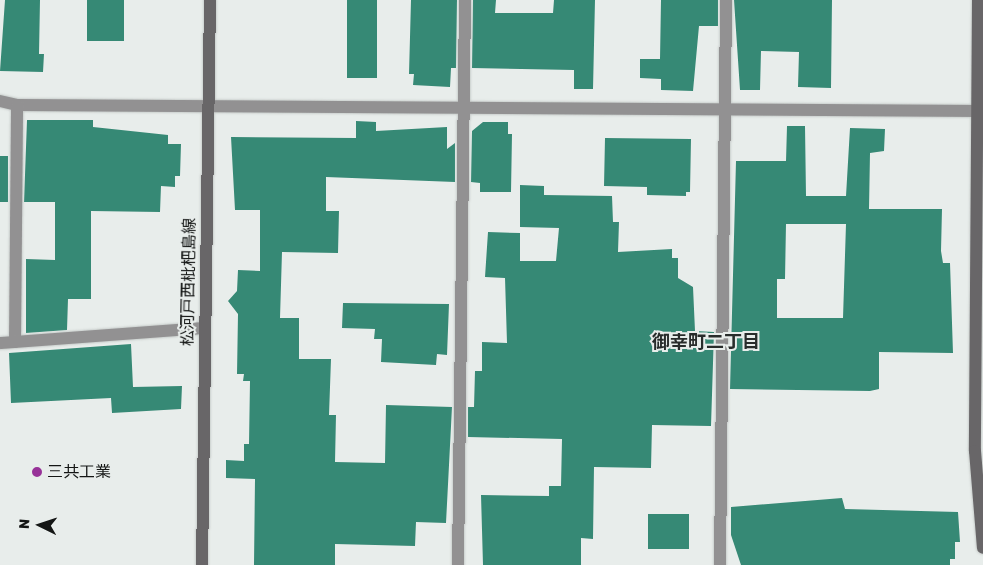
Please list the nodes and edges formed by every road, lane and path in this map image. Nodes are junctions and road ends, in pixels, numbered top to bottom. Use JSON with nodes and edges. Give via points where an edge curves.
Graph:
{"nodes":[{"id":1,"x":210,"y":0,"type":"edge"},
{"id":2,"x":465,"y":0,"type":"edge"},
{"id":3,"x":726,"y":0,"type":"edge"},
{"id":4,"x":978,"y":0,"type":"edge"},
{"id":5,"x":0,"y":101,"type":"edge"},
{"id":6,"x":17,"y":106,"type":"junction"},
{"id":7,"x":209,"y":106,"type":"junction"},
{"id":8,"x":464,"y":107,"type":"junction"},
{"id":9,"x":725,"y":110,"type":"junction"},
{"id":10,"x":980,"y":111,"type":"edge"},
{"id":11,"x":204,"y":328,"type":"junction"},
{"id":12,"x":15,"y":342,"type":"junction"},
{"id":13,"x":0,"y":343,"type":"edge"},
{"id":14,"x":983,"y":548,"type":"edge"},
{"id":15,"x":202,"y":565,"type":"edge"},
{"id":16,"x":458,"y":565,"type":"edge"},
{"id":17,"x":720,"y":565,"type":"edge"}],
"edges":[{"from":1,"to":7,"type":"main road","name":"松河戸西枇杷島線"},
{"from":2,"to":8,"type":"street"},
{"from":3,"to":9,"type":"street"},
{"from":4,"to":10,"type":"main road"},
{"from":5,"to":6,"type":"street"},
{"from":6,"to":7,"type":"street"},
{"from":6,"to":12,"type":"street"},
{"from":7,"to":8,"type":"street"},
{"from":7,"to":11,"type":"main road","name":"松河戸西枇杷島線"},
{"from":8,"to":9,"type":"street"},
{"from":8,"to":16,"type":"street"},
{"from":9,"to":10,"type":"street"},
{"from":9,"to":17,"type":"street"},
{"from":10,"to":14,"type":"main road","via":[[975,451]]},
{"from":11,"to":12,"type":"street"},
{"from":11,"to":15,"type":"main road","name":"松河戸西枇杷島線"},
{"from":12,"to":13,"type":"street"}]}
